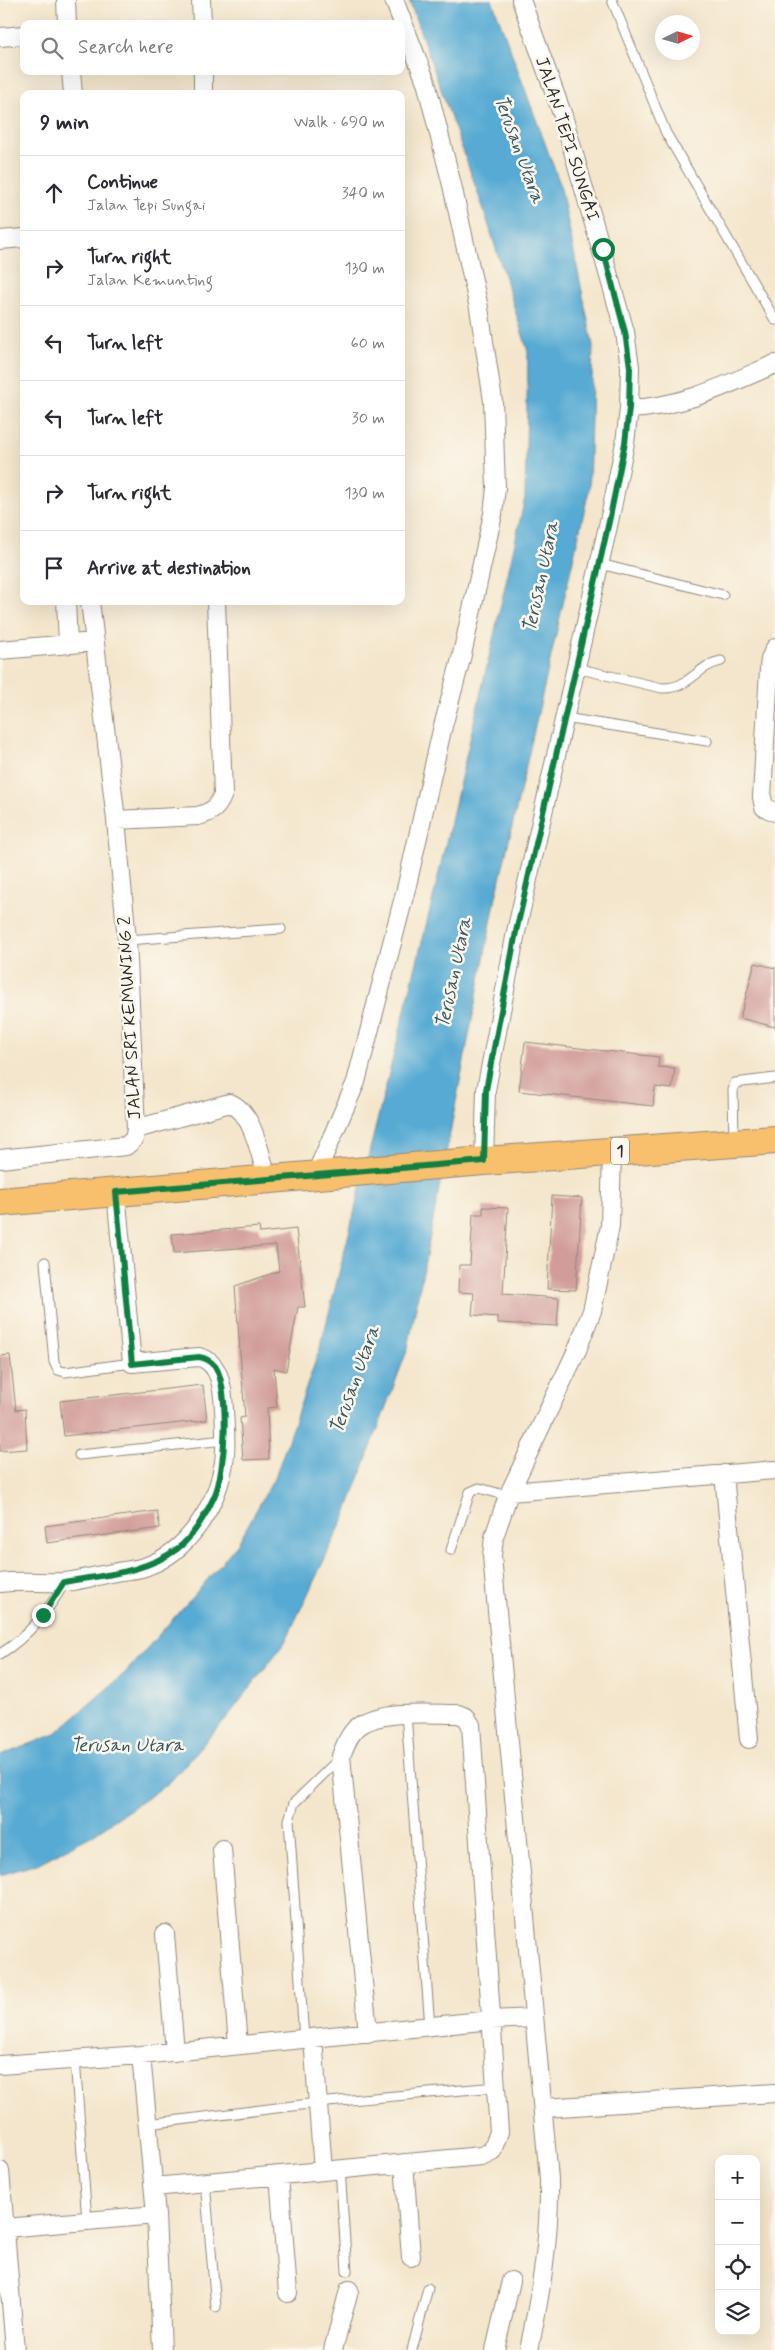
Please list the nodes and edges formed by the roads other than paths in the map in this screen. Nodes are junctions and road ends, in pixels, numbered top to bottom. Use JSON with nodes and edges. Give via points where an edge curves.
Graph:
{"nodes":[{"id":1,"x":66,"y":0,"type":"edge"},
{"id":2,"x":201,"y":0,"type":"edge"},
{"id":3,"x":394,"y":0,"type":"edge"},
{"id":4,"x":520,"y":0,"type":"edge"},
{"id":5,"x":612,"y":0,"type":"edge"},
{"id":6,"x":67,"y":20,"type":"edge"},
{"id":7,"x":202,"y":20,"type":"edge"},
{"id":8,"x":402,"y":20,"type":"edge"},
{"id":9,"x":405,"y":28,"type":"edge"},
{"id":10,"x":20,"y":35,"type":"edge"},
{"id":11,"x":0,"y":37,"type":"edge"},
{"id":12,"x":71,"y":75,"type":"edge"},
{"id":13,"x":203,"y":75,"type":"edge"},
{"id":14,"x":72,"y":90,"type":"edge"},
{"id":15,"x":203,"y":90,"type":"edge"},
{"id":16,"x":20,"y":238,"type":"edge"},
{"id":17,"x":0,"y":240,"type":"edge"},
{"id":18,"x":775,"y":320,"type":"edge"},
{"id":19,"x":775,"y":364,"type":"edge"},
{"id":20,"x":629,"y":408,"type":"junction"},
{"id":21,"x":600,"y":564,"type":"junction"},
{"id":22,"x":723,"y":595,"type":"dead end"},
{"id":23,"x":66,"y":605,"type":"edge"},
{"id":24,"x":90,"y":605,"type":"edge"},
{"id":25,"x":216,"y":605,"type":"edge"},
{"id":26,"x":94,"y":642,"type":"junction"},
{"id":27,"x":68,"y":644,"type":"junction"},
{"id":28,"x":775,"y":648,"type":"edge"},
{"id":29,"x":0,"y":650,"type":"edge"},
{"id":30,"x":722,"y":661,"type":"dead end"},
{"id":31,"x":576,"y":668,"type":"junction"},
{"id":32,"x":565,"y":718,"type":"junction"},
{"id":33,"x":707,"y":741,"type":"dead end"},
{"id":34,"x":775,"y":812,"type":"edge"},
{"id":35,"x":116,"y":820,"type":"junction"},
{"id":36,"x":281,"y":929,"type":"dead end"},
{"id":37,"x":127,"y":940,"type":"junction"},
{"id":38,"x":775,"y":1078,"type":"edge"},
{"id":39,"x":136,"y":1129,"type":"junction"},
{"id":40,"x":775,"y":1140,"type":"edge"},
{"id":41,"x":734,"y":1143,"type":"junction"},
{"id":42,"x":612,"y":1152,"type":"junction"},
{"id":43,"x":0,"y":1159,"type":"edge"},
{"id":44,"x":475,"y":1162,"type":"junction"},
{"id":45,"x":315,"y":1176,"type":"junction"},
{"id":46,"x":268,"y":1180,"type":"junction"},
{"id":47,"x":116,"y":1192,"type":"junction"},
{"id":48,"x":0,"y":1202,"type":"edge"},
{"id":49,"x":46,"y":1262,"type":"dead end"},
{"id":50,"x":132,"y":1364,"type":"junction"},
{"id":51,"x":225,"y":1440,"type":"junction"},
{"id":52,"x":79,"y":1455,"type":"dead end"},
{"id":53,"x":775,"y":1470,"type":"edge"},
{"id":54,"x":724,"y":1474,"type":"junction"},
{"id":55,"x":509,"y":1494,"type":"junction"},
{"id":56,"x":451,"y":1550,"type":"dead end"},
{"id":57,"x":64,"y":1582,"type":"junction"},
{"id":58,"x":0,"y":1583,"type":"edge"},
{"id":59,"x":0,"y":1654,"type":"edge"},
{"id":60,"x":406,"y":1714,"type":"junction"},
{"id":61,"x":749,"y":1739,"type":"dead end"},
{"id":62,"x":341,"y":1756,"type":"junction"},
{"id":63,"x":222,"y":1849,"type":"dead end"},
{"id":64,"x":165,"y":1934,"type":"dead end"},
{"id":65,"x":534,"y":2018,"type":"junction"},
{"id":66,"x":492,"y":2020,"type":"junction"},
{"id":67,"x":430,"y":2027,"type":"junction"},
{"id":68,"x":368,"y":2033,"type":"junction"},
{"id":69,"x":308,"y":2039,"type":"junction"},
{"id":70,"x":238,"y":2045,"type":"junction"},
{"id":71,"x":175,"y":2052,"type":"junction"},
{"id":72,"x":141,"y":2055,"type":"junction"},
{"id":73,"x":75,"y":2060,"type":"junction"},
{"id":74,"x":0,"y":2065,"type":"edge"},
{"id":75,"x":496,"y":2087,"type":"junction"},
{"id":76,"x":775,"y":2092,"type":"edge"},
{"id":77,"x":317,"y":2103,"type":"junction"},
{"id":78,"x":544,"y":2108,"type":"junction"},
{"id":79,"x":148,"y":2124,"type":"junction"},
{"id":80,"x":404,"y":2163,"type":"junction"},
{"id":81,"x":332,"y":2170,"type":"junction"},
{"id":82,"x":0,"y":2171,"type":"edge"},
{"id":83,"x":279,"y":2175,"type":"junction"},
{"id":84,"x":205,"y":2182,"type":"junction"},
{"id":85,"x":154,"y":2187,"type":"junction"},
{"id":86,"x":156,"y":2215,"type":"junction"},
{"id":87,"x":87,"y":2221,"type":"junction"},
{"id":88,"x":5,"y":2228,"type":"junction"},
{"id":89,"x":411,"y":2257,"type":"dead end"},
{"id":90,"x":347,"y":2271,"type":"dead end"},
{"id":91,"x":511,"y":2281,"type":"dead end"},
{"id":92,"x":428,"y":2288,"type":"dead end"},
{"id":93,"x":349,"y":2290,"type":"dead end"},
{"id":94,"x":288,"y":2293,"type":"dead end"},
{"id":95,"x":216,"y":2307,"type":"dead end"},
{"id":96,"x":15,"y":2350,"type":"edge"},
{"id":97,"x":162,"y":2350,"type":"edge"},
{"id":98,"x":333,"y":2350,"type":"edge"},
{"id":99,"x":412,"y":2350,"type":"edge"},
{"id":100,"x":495,"y":2350,"type":"edge"},
{"id":101,"x":529,"y":2350,"type":"edge"}],
"edges":[{"from":1,"to":6,"type":"street"},
{"from":2,"to":7,"type":"street"},
{"from":3,"to":8,"type":"street"},
{"from":4,"to":20,"type":"street","name":"JALAN TEPI SUNGAI","via":[[563,116],[625,332],[630,367]]},
{"from":5,"to":18,"type":"lane","via":[[666,133]]},
{"from":9,"to":45,"type":"street","via":[[426,82],[477,300],[493,401],[496,488],[461,659],[356,1082]]},
{"from":10,"to":11,"type":"street"},
{"from":12,"to":14,"type":"street"},
{"from":13,"to":15,"type":"street"},
{"from":16,"to":17,"type":"street"},
{"from":19,"to":20,"type":"street","via":[[712,392],[674,404]]},
{"from":20,"to":21,"type":"street","name":"JALAN TEPI SUNGAI"},
{"from":21,"to":22,"type":"lane"},
{"from":21,"to":31,"type":"street","name":"JALAN TEPI SUNGAI"},
{"from":23,"to":27,"type":"street"},
{"from":24,"to":26,"type":"street","name":"JALAN SRI KEMUNING 2"},
{"from":25,"to":35,"type":"street","via":[[223,794],[219,806],[198,816]]},
{"from":26,"to":27,"type":"street"},
{"from":26,"to":35,"type":"street","name":"JALAN SRI KEMUNING 2"},
{"from":27,"to":29,"type":"street"},
{"from":28,"to":34,"type":"street","via":[[769,669],[762,797],[764,807]]},
{"from":30,"to":31,"type":"lane","via":[[704,667],[674,689]]},
{"from":31,"to":32,"type":"street","name":"JALAN TEPI SUNGAI"},
{"from":32,"to":33,"type":"lane"},
{"from":32,"to":44,"type":"street","name":"JALAN TEPI SUNGAI","via":[[516,932]]},
{"from":35,"to":37,"type":"street","name":"JALAN SRI KEMUNING 2"},
{"from":36,"to":37,"type":"lane"},
{"from":37,"to":39,"type":"street","name":"JALAN SRI KEMUNING 2"},
{"from":38,"to":41,"type":"lane","via":[[735,1083]]},
{"from":39,"to":43,"type":"street","name":"JALAN SRI KEMUNING 2","via":[[134,1139],[120,1148]]},
{"from":39,"to":46,"type":"street","via":[[230,1103],[239,1107],[247,1117]]},
{"from":40,"to":41,"type":"main road","number":"1"},
{"from":41,"to":42,"type":"main road","number":"1"},
{"from":42,"to":44,"type":"main road","number":"1"},
{"from":42,"to":55,"type":"street","via":[[610,1226],[592,1311]]},
{"from":44,"to":45,"type":"main road","number":"1"},
{"from":45,"to":46,"type":"main road","number":"1"},
{"from":46,"to":47,"type":"main road","number":"1"},
{"from":47,"to":48,"type":"main road","number":"1"},
{"from":47,"to":50,"type":"street"},
{"from":49,"to":50,"type":"lane","via":[[54,1362],[58,1370],[65,1372]]},
{"from":50,"to":51,"type":"street","via":[[206,1358],[219,1377]]},
{"from":51,"to":52,"type":"lane"},
{"from":51,"to":57,"type":"street","via":[[223,1467],[214,1497],[196,1528],[178,1549],[147,1566]]},
{"from":53,"to":54,"type":"street"},
{"from":54,"to":55,"type":"street"},
{"from":54,"to":61,"type":"street"},
{"from":55,"to":56,"type":"lane","via":[[479,1488],[470,1492]]},
{"from":55,"to":65,"type":"street","via":[[494,1537],[493,1583]]},
{"from":57,"to":58,"type":"street"},
{"from":57,"to":59,"type":"lane","via":[[52,1604],[33,1627]]},
{"from":60,"to":62,"type":"street","via":[[372,1719],[358,1727],[347,1740]]},
{"from":60,"to":66,"type":"street","via":[[458,1714],[466,1717],[471,1725]]},
{"from":60,"to":67,"type":"lane"},
{"from":62,"to":68,"type":"street"},
{"from":62,"to":69,"type":"lane","via":[[294,1803],[288,1820]]},
{"from":63,"to":70,"type":"street"},
{"from":64,"to":71,"type":"street"},
{"from":65,"to":66,"type":"street"},
{"from":65,"to":78,"type":"street"},
{"from":66,"to":67,"type":"street"},
{"from":66,"to":75,"type":"street"},
{"from":67,"to":68,"type":"street"},
{"from":68,"to":69,"type":"street"},
{"from":69,"to":70,"type":"street"},
{"from":69,"to":77,"type":"street"},
{"from":70,"to":71,"type":"street"},
{"from":71,"to":72,"type":"street"},
{"from":72,"to":73,"type":"street"},
{"from":72,"to":79,"type":"street"},
{"from":73,"to":74,"type":"street"},
{"from":73,"to":87,"type":"lane"},
{"from":75,"to":77,"type":"lane"},
{"from":75,"to":80,"type":"street","via":[[499,2132],[492,2151],[481,2156]]},
{"from":76,"to":78,"type":"street"},
{"from":77,"to":79,"type":"lane"},
{"from":77,"to":81,"type":"street"},
{"from":78,"to":101,"type":"street","via":[[550,2178],[548,2237]]},
{"from":79,"to":85,"type":"street"},
{"from":80,"to":81,"type":"street"},
{"from":80,"to":89,"type":"street"},
{"from":81,"to":83,"type":"street"},
{"from":81,"to":90,"type":"lane"},
{"from":82,"to":88,"type":"street"},
{"from":83,"to":84,"type":"street"},
{"from":83,"to":94,"type":"street"},
{"from":84,"to":85,"type":"street"},
{"from":84,"to":95,"type":"lane"},
{"from":85,"to":86,"type":"street"},
{"from":86,"to":87,"type":"street"},
{"from":86,"to":97,"type":"street"},
{"from":87,"to":88,"type":"street"},
{"from":88,"to":96,"type":"street"},
{"from":91,"to":100,"type":"street"},
{"from":92,"to":99,"type":"lane"},
{"from":93,"to":98,"type":"street"}]}
